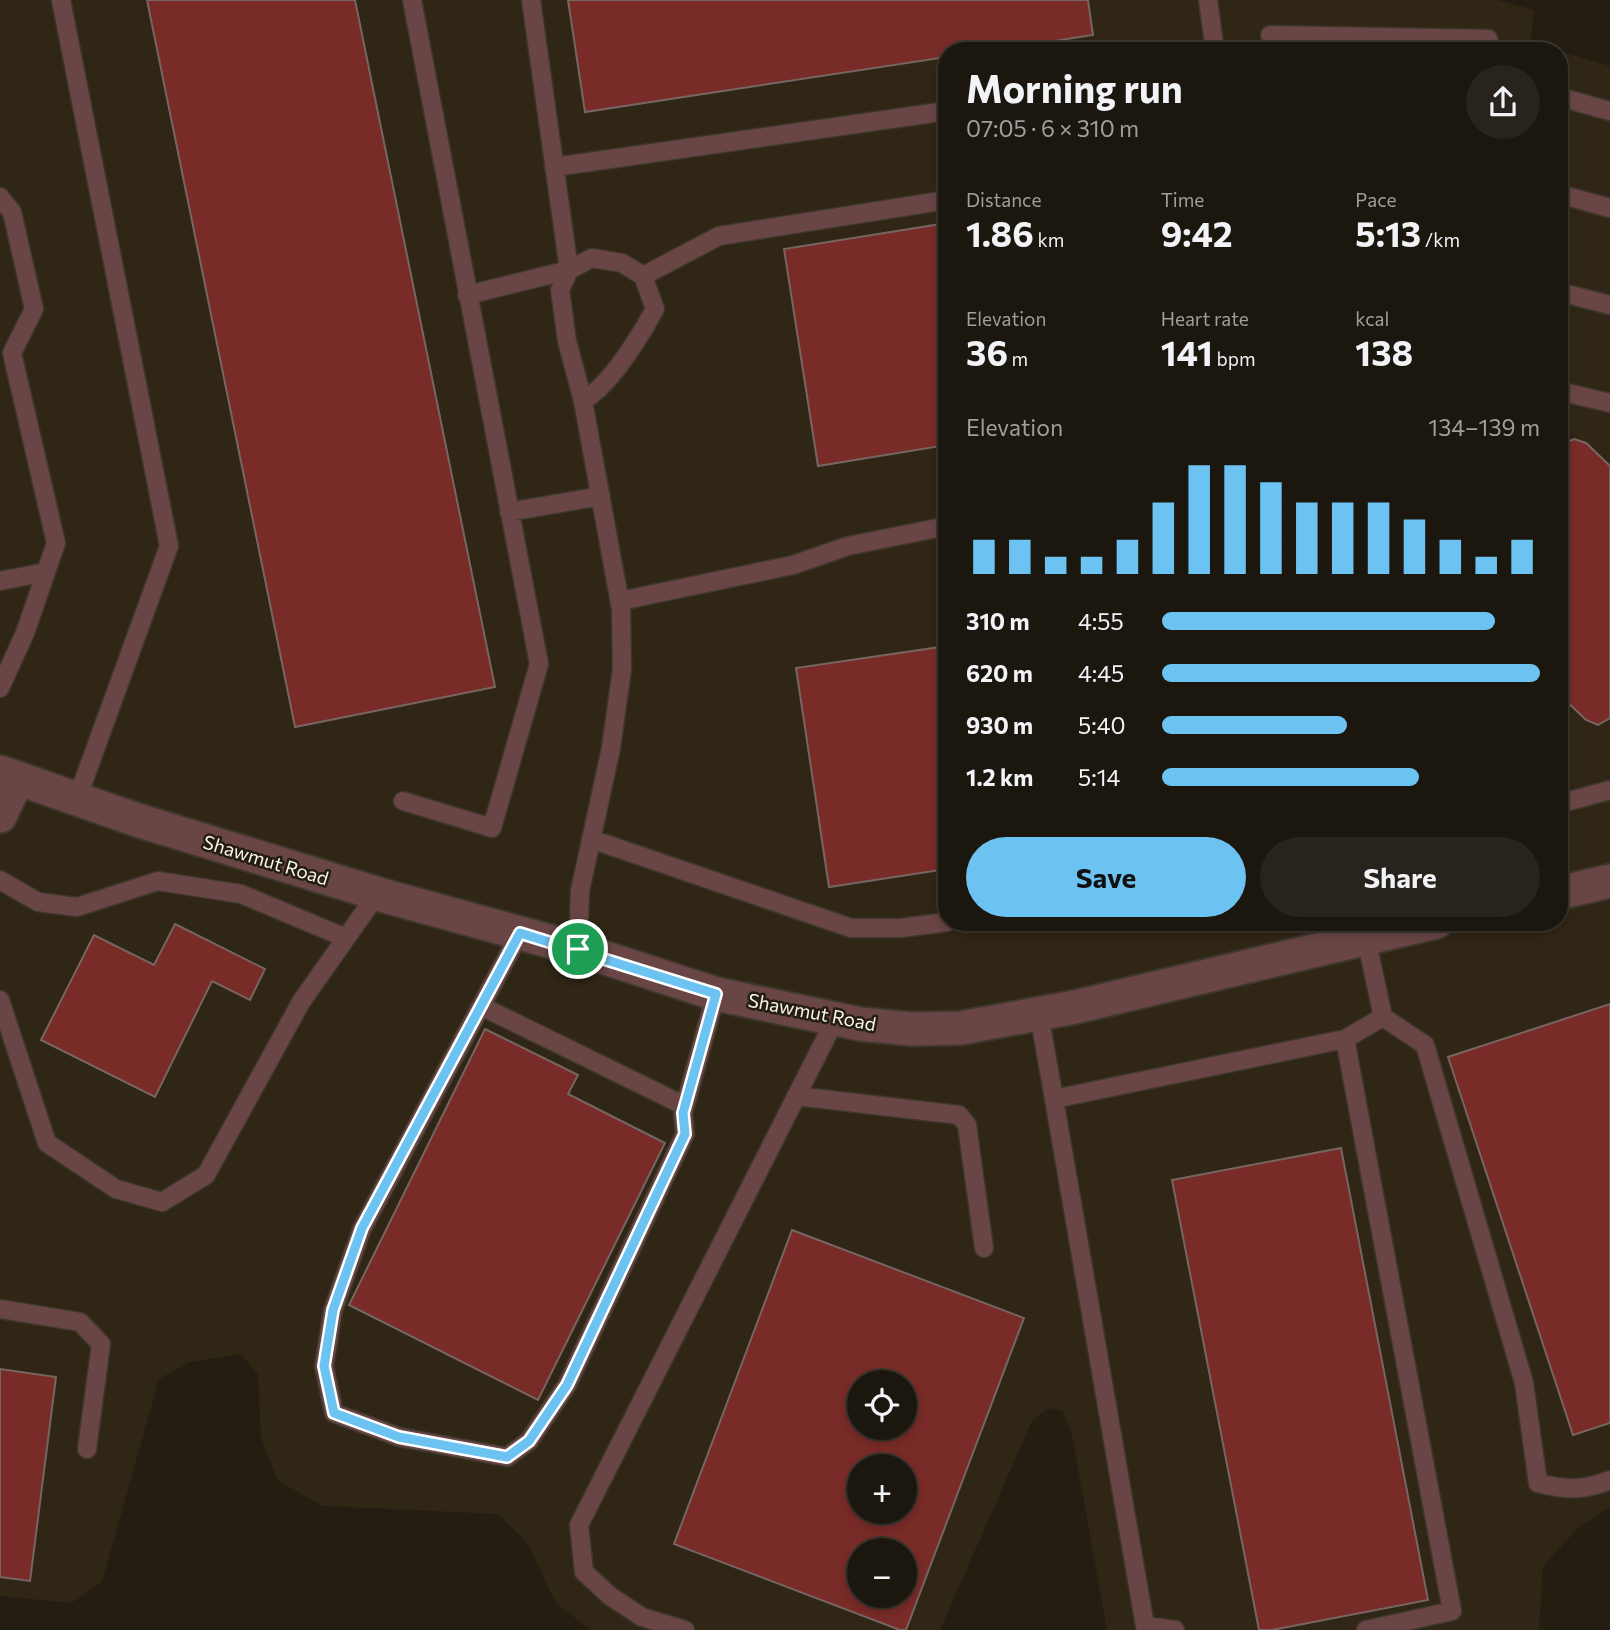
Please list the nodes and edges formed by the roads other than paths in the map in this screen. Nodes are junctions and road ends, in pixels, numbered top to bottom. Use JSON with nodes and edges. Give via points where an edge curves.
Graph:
{"nodes":[{"id":1,"x":61,"y":0,"type":"edge"},
{"id":2,"x":412,"y":0,"type":"edge"},
{"id":3,"x":531,"y":0,"type":"edge"},
{"id":4,"x":1208,"y":0,"type":"edge"},
{"id":5,"x":1270,"y":35,"type":"dead end"},
{"id":6,"x":1214,"y":42,"type":"edge"},
{"id":7,"x":1489,"y":42,"type":"edge"},
{"id":8,"x":1568,"y":99,"type":"edge"},
{"id":9,"x":1610,"y":111,"type":"edge"},
{"id":10,"x":938,"y":112,"type":"edge"},
{"id":11,"x":554,"y":167,"type":"junction"},
{"id":12,"x":1568,"y":196,"type":"edge"},
{"id":13,"x":0,"y":197,"type":"edge"},
{"id":14,"x":938,"y":201,"type":"edge"},
{"id":15,"x":1610,"y":208,"type":"edge"},
{"id":16,"x":569,"y":270,"type":"junction"},
{"id":17,"x":643,"y":276,"type":"junction"},
{"id":18,"x":1568,"y":294,"type":"edge"},
{"id":19,"x":467,"y":295,"type":"junction"},
{"id":20,"x":1610,"y":305,"type":"edge"},
{"id":21,"x":1568,"y":393,"type":"edge"},
{"id":22,"x":583,"y":401,"type":"junction"},
{"id":23,"x":1610,"y":403,"type":"edge"},
{"id":24,"x":601,"y":496,"type":"junction"},
{"id":25,"x":509,"y":512,"type":"junction"},
{"id":26,"x":938,"y":528,"type":"edge"},
{"id":27,"x":46,"y":572,"type":"junction"},
{"id":28,"x":0,"y":581,"type":"edge"},
{"id":29,"x":620,"y":601,"type":"junction"},
{"id":30,"x":0,"y":688,"type":"edge"},
{"id":31,"x":9,"y":775,"type":"edge"},
{"id":32,"x":1610,"y":790,"type":"edge"},
{"id":33,"x":77,"y":799,"type":"junction"},
{"id":34,"x":403,"y":801,"type":"dead end"},
{"id":35,"x":1568,"y":802,"type":"edge"},
{"id":36,"x":0,"y":816,"type":"edge"},
{"id":37,"x":591,"y":839,"type":"junction"},
{"id":38,"x":0,"y":880,"type":"edge"},
{"id":39,"x":1610,"y":881,"type":"edge"},
{"id":40,"x":1568,"y":891,"type":"edge"},
{"id":41,"x":377,"y":894,"type":"junction"},
{"id":42,"x":938,"y":923,"type":"edge"},
{"id":43,"x":1395,"y":931,"type":"edge"},
{"id":44,"x":520,"y":933,"type":"junction"},
{"id":45,"x":346,"y":938,"type":"junction"},
{"id":46,"x":1366,"y":938,"type":"junction"},
{"id":47,"x":578,"y":949,"type":"junction"},
{"id":48,"x":716,"y":994,"type":"junction"},
{"id":49,"x":0,"y":1000,"type":"edge"},
{"id":50,"x":481,"y":1006,"type":"junction"},
{"id":51,"x":1039,"y":1014,"type":"junction"},
{"id":52,"x":1383,"y":1017,"type":"junction"},
{"id":53,"x":836,"y":1018,"type":"junction"},
{"id":54,"x":1345,"y":1039,"type":"junction"},
{"id":55,"x":796,"y":1096,"type":"junction"},
{"id":56,"x":1054,"y":1099,"type":"junction"},
{"id":57,"x":685,"y":1106,"type":"junction"},
{"id":58,"x":984,"y":1248,"type":"dead end"},
{"id":59,"x":0,"y":1309,"type":"edge"},
{"id":60,"x":87,"y":1450,"type":"dead end"},
{"id":61,"x":1610,"y":1480,"type":"edge"},
{"id":62,"x":685,"y":1630,"type":"edge"},
{"id":63,"x":1175,"y":1630,"type":"edge"},
{"id":64,"x":1366,"y":1630,"type":"edge"}],
"edges":[{"from":1,"to":33,"type":"lane","via":[[169,546]]},
{"from":2,"to":19,"type":"lane"},
{"from":3,"to":11,"type":"lane"},
{"from":4,"to":6,"type":"lane"},
{"from":5,"to":7,"type":"lane"},
{"from":8,"to":9,"type":"lane"},
{"from":10,"to":11,"type":"lane"},
{"from":11,"to":16,"type":"lane"},
{"from":12,"to":15,"type":"lane"},
{"from":13,"to":27,"type":"lane","via":[[12,212],[34,309],[12,353],[56,543]]},
{"from":14,"to":17,"type":"lane","via":[[719,236]]},
{"from":16,"to":17,"type":"lane","via":[[592,258],[622,263]]},
{"from":16,"to":19,"type":"lane"},
{"from":16,"to":22,"type":"lane","via":[[559,290]]},
{"from":17,"to":22,"type":"lane","via":[[655,309],[616,369]]},
{"from":18,"to":20,"type":"lane"},
{"from":19,"to":25,"type":"lane"},
{"from":21,"to":23,"type":"lane"},
{"from":22,"to":24,"type":"lane"},
{"from":24,"to":25,"type":"lane"},
{"from":24,"to":29,"type":"lane"},
{"from":25,"to":34,"type":"lane","via":[[539,664],[492,828]]},
{"from":26,"to":29,"type":"lane","via":[[848,546],[793,565]]},
{"from":27,"to":28,"type":"lane"},
{"from":27,"to":30,"type":"lane"},
{"from":29,"to":37,"type":"lane","via":[[622,669]]},
{"from":31,"to":33,"type":"street","name":"Shawmut Road"},
{"from":31,"to":36,"type":"street"},
{"from":32,"to":35,"type":"lane"},
{"from":33,"to":41,"type":"street","name":"Shawmut Road"},
{"from":37,"to":42,"type":"lane","via":[[851,928]]},
{"from":37,"to":47,"type":"lane","via":[[580,891]]},
{"from":38,"to":45,"type":"lane","via":[[38,902],[77,907],[158,881],[240,894]]},
{"from":39,"to":40,"type":"street"},
{"from":41,"to":44,"type":"street","name":"Shawmut Road"},
{"from":41,"to":45,"type":"lane"},
{"from":43,"to":46,"type":"street","name":"Shawmut Road"},
{"from":44,"to":47,"type":"street","name":"Shawmut Road"},
{"from":44,"to":50,"type":"lane"},
{"from":45,"to":49,"type":"lane","via":[[301,1002],[206,1175],[162,1202],[116,1189],[47,1143]]},
{"from":46,"to":51,"type":"street","name":"Shawmut Road"},
{"from":46,"to":52,"type":"lane"},
{"from":47,"to":48,"type":"street","name":"Shawmut Road"},
{"from":48,"to":53,"type":"street","name":"Shawmut Road"},
{"from":48,"to":57,"type":"lane"},
{"from":50,"to":57,"type":"lane"},
{"from":50,"to":57,"type":"lane","via":[[362,1228],[333,1310],[324,1366],[334,1413],[399,1437],[507,1457],[529,1441],[567,1385],[685,1134]]},
{"from":51,"to":53,"type":"street","name":"Shawmut Road","via":[[961,1028],[912,1030]]},
{"from":51,"to":56,"type":"lane"},
{"from":52,"to":54,"type":"lane"},
{"from":52,"to":61,"type":"lane","via":[[1424,1045],[1524,1383],[1538,1483],[1577,1490]]},
{"from":53,"to":55,"type":"lane"},
{"from":54,"to":56,"type":"lane"},
{"from":54,"to":64,"type":"lane","via":[[1452,1611]]},
{"from":55,"to":58,"type":"lane","via":[[959,1115],[967,1125]]},
{"from":55,"to":62,"type":"lane","via":[[579,1525],[584,1572],[642,1617]]},
{"from":56,"to":63,"type":"lane","via":[[1145,1626]]},
{"from":59,"to":60,"type":"lane","via":[[80,1322],[101,1343]]}]}
